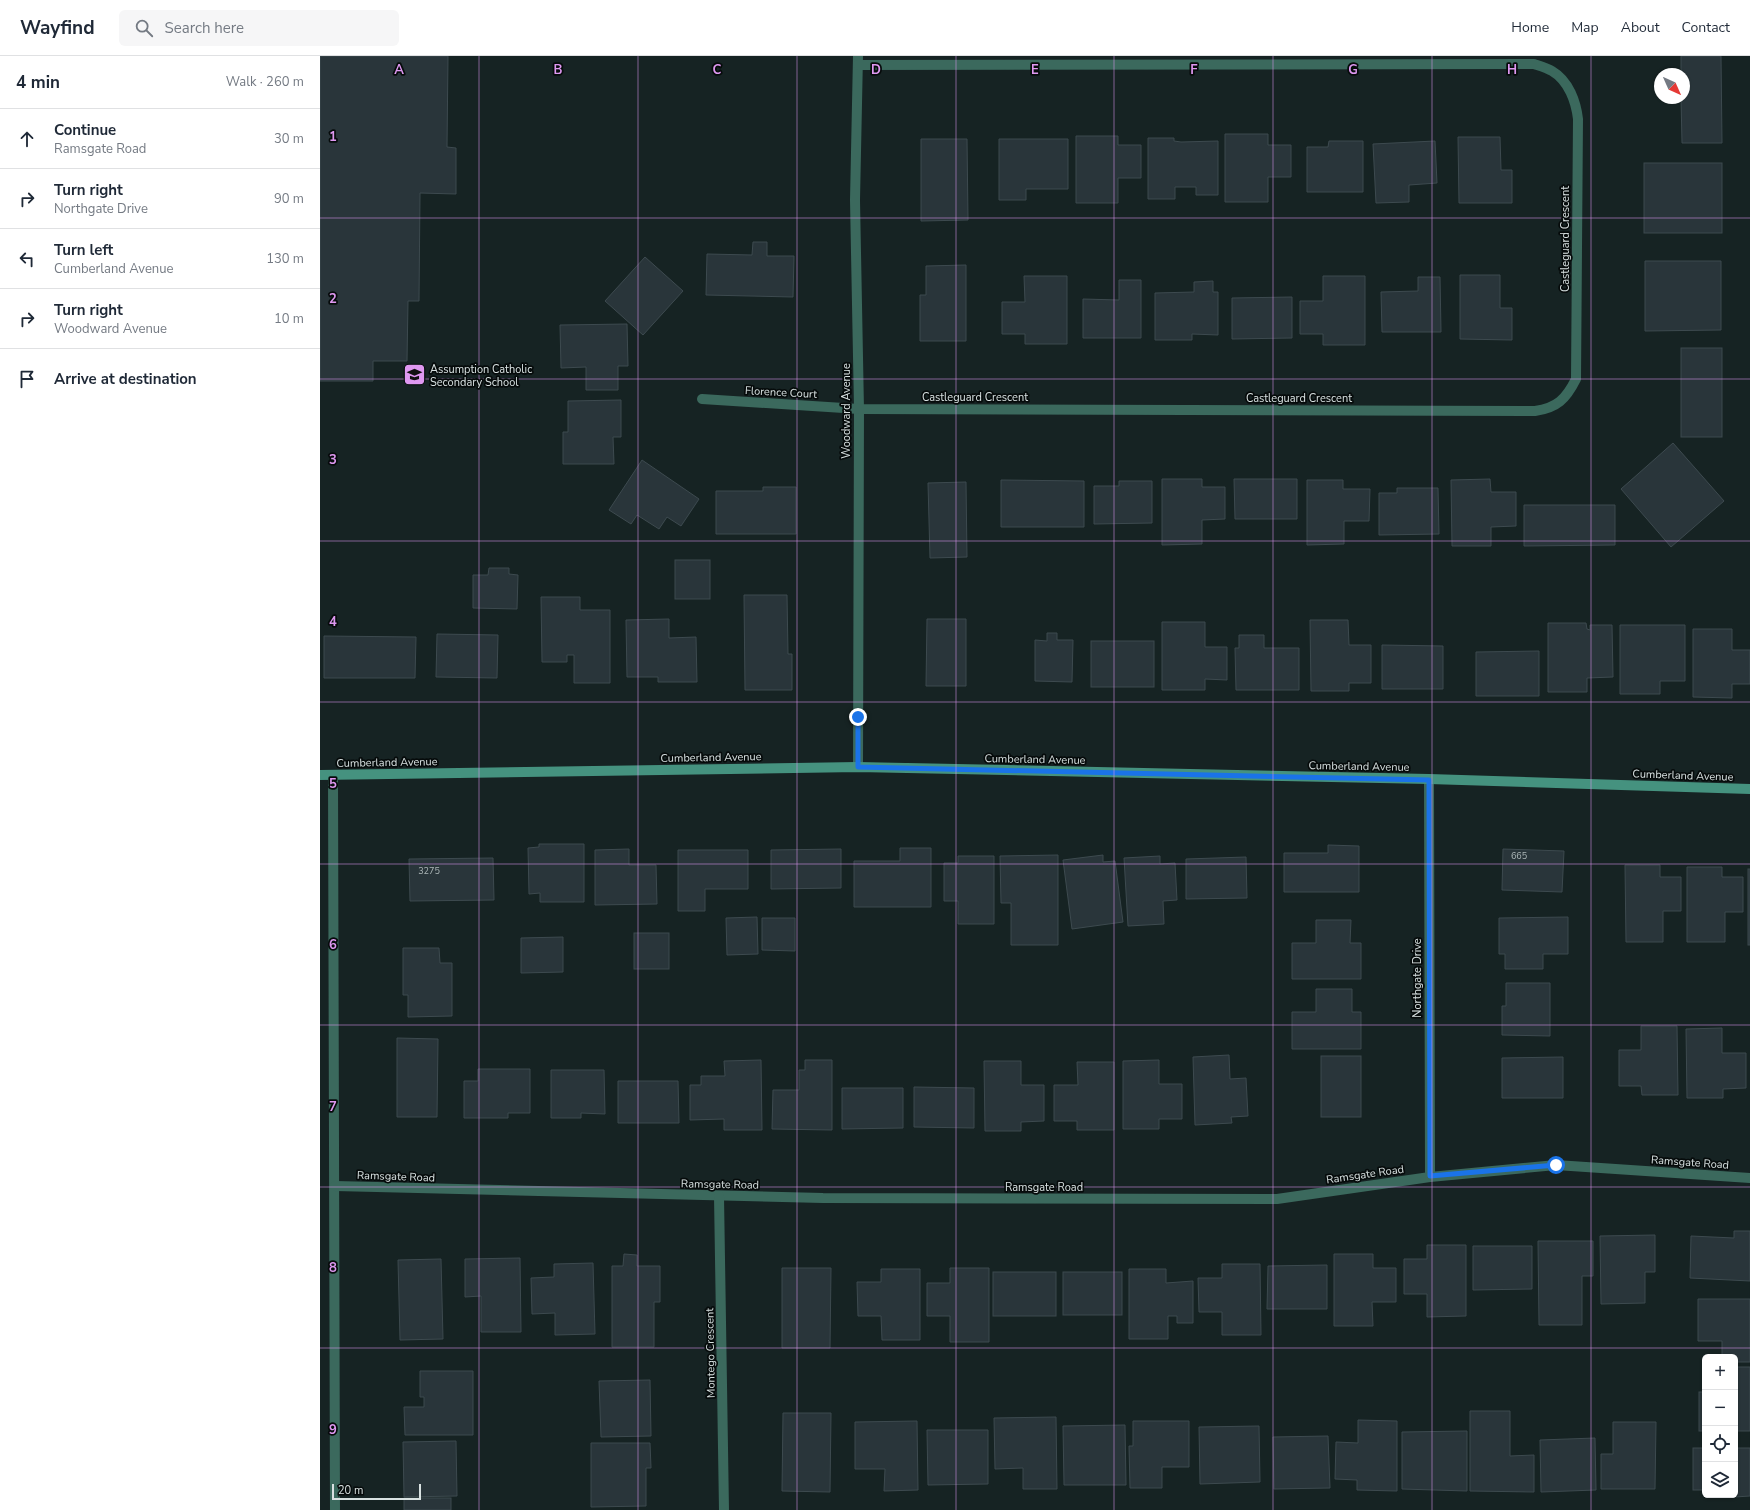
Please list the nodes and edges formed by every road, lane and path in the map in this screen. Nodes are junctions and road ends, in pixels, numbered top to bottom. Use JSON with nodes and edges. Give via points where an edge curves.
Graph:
{"nodes":[{"id":1,"x":858,"y":61,"type":"edge"},
{"id":2,"x":702,"y":399,"type":"dead end"},
{"id":3,"x":859,"y":409,"type":"junction"},
{"id":4,"x":858,"y":767,"type":"junction"},
{"id":5,"x":320,"y":775,"type":"edge"},
{"id":6,"x":333,"y":775,"type":"junction"},
{"id":7,"x":1429,"y":780,"type":"junction"},
{"id":8,"x":1750,"y":789,"type":"edge"},
{"id":9,"x":1430,"y":1176,"type":"junction"},
{"id":10,"x":1750,"y":1178,"type":"edge"},
{"id":11,"x":335,"y":1186,"type":"junction"},
{"id":12,"x":719,"y":1196,"type":"junction"},
{"id":13,"x":335,"y":1510,"type":"edge"},
{"id":14,"x":724,"y":1510,"type":"edge"}],
"edges":[{"from":1,"to":3,"type":"street","name":"Woodward Avenue","via":[[856,200]]},
{"from":1,"to":3,"type":"street","name":"Castleguard Crescent","via":[[1534,64],[1552,71],[1567,86],[1576,103],[1578,119],[1576,379],[1569,394],[1548,410]]},
{"from":2,"to":3,"type":"street","name":"Florence Court"},
{"from":3,"to":4,"type":"street","name":"Woodward Avenue"},
{"from":4,"to":6,"type":"street","name":"Cumberland Avenue"},
{"from":4,"to":7,"type":"street","name":"Cumberland Avenue"},
{"from":5,"to":6,"type":"street","name":"Cumberland Avenue"},
{"from":6,"to":11,"type":"street"},
{"from":7,"to":8,"type":"street","name":"Cumberland Avenue"},
{"from":7,"to":9,"type":"street","name":"Northgate Drive"},
{"from":9,"to":10,"type":"street","name":"Ramsgate Road","via":[[1556,1165]]},
{"from":9,"to":12,"type":"street","name":"Ramsgate Road","via":[[1277,1199]]},
{"from":11,"to":12,"type":"street","name":"Ramsgate Road"},
{"from":11,"to":13,"type":"street"},
{"from":12,"to":14,"type":"street","name":"Montego Crescent"}]}
